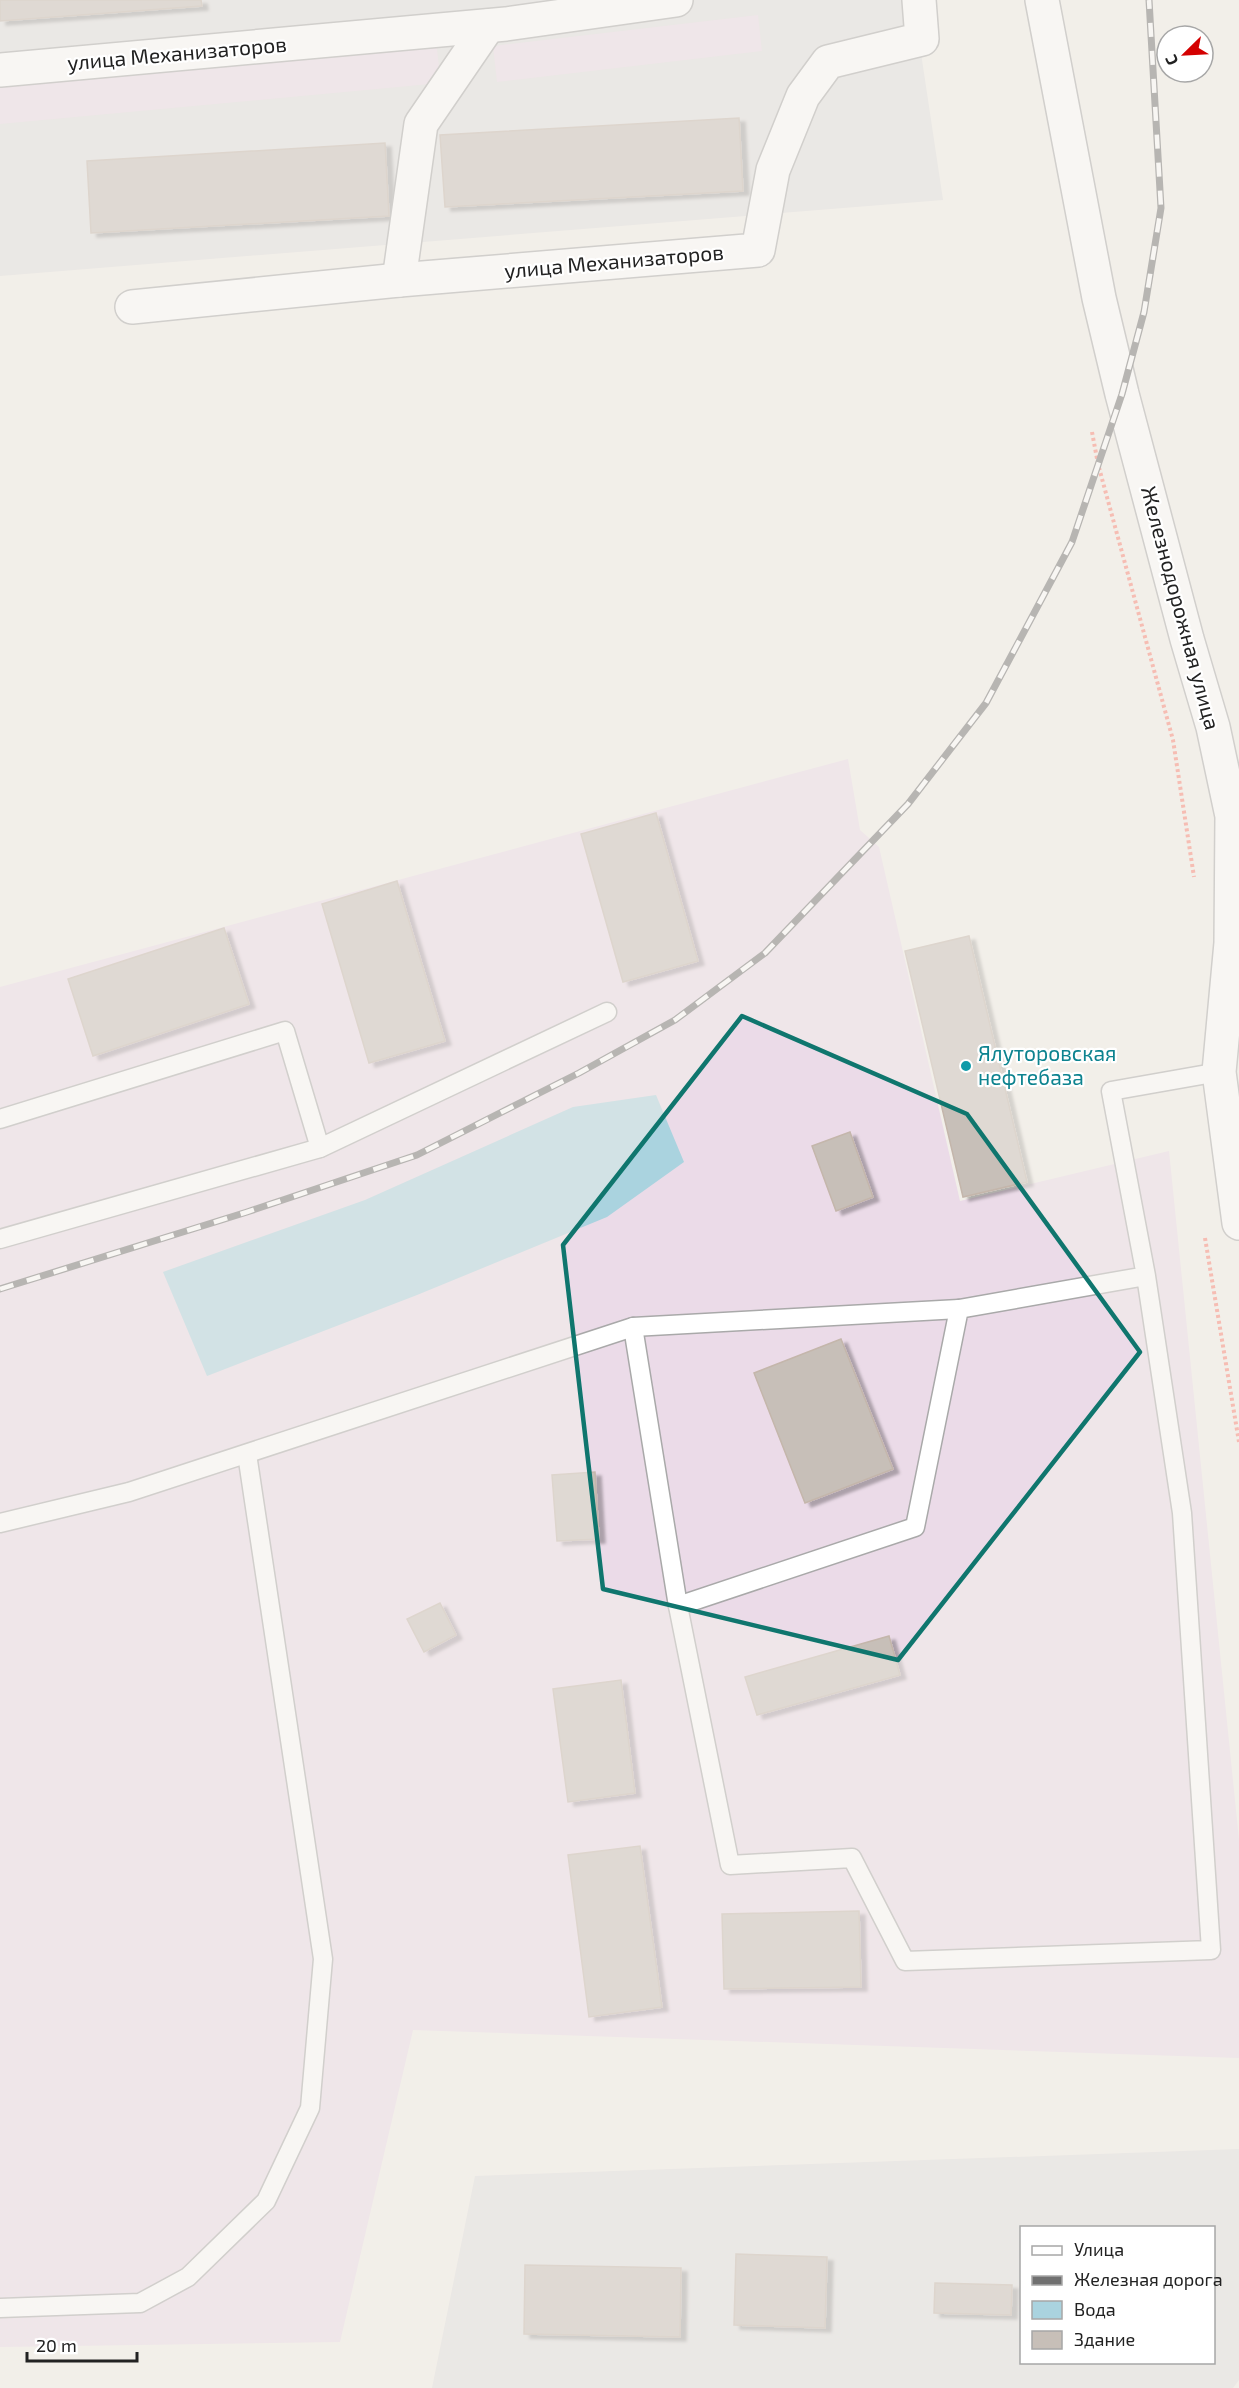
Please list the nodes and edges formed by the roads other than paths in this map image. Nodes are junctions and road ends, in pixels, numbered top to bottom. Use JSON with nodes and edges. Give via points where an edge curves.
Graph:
{"nodes":[{"id":1,"x":676,"y":0,"type":"edge"},
{"id":2,"x":919,"y":0,"type":"edge"},
{"id":3,"x":1042,"y":0,"type":"edge"},
{"id":4,"x":488,"y":26,"type":"junction"},
{"id":5,"x":0,"y":70,"type":"edge"},
{"id":6,"x":399,"y":280,"type":"junction"},
{"id":7,"x":132,"y":307,"type":"dead end"},
{"id":8,"x":607,"y":1012,"type":"dead end"},
{"id":9,"x":1219,"y":1072,"type":"junction"},
{"id":10,"x":0,"y":1119,"type":"edge"},
{"id":11,"x":320,"y":1148,"type":"junction"},
{"id":12,"x":1239,"y":1223,"type":"edge"},
{"id":13,"x":0,"y":1239,"type":"edge"},
{"id":14,"x":1146,"y":1276,"type":"junction"},
{"id":15,"x":959,"y":1309,"type":"junction"},
{"id":16,"x":633,"y":1327,"type":"junction"},
{"id":17,"x":247,"y":1454,"type":"junction"},
{"id":18,"x":0,"y":1523,"type":"edge"},
{"id":19,"x":678,"y":1606,"type":"junction"},
{"id":20,"x":0,"y":2308,"type":"edge"}],
"edges":[{"from":1,"to":4,"type":"street","name":"улица Механизаторов"},
{"from":2,"to":6,"type":"street","name":"улица Механизаторов","via":[[922,39],[828,62],[803,96],[773,170],[758,250]]},
{"from":3,"to":9,"type":"street","name":"Железнодорожная улица","via":[[1099,298],[1184,628],[1214,727],[1232,816],[1231,943]]},
{"from":4,"to":5,"type":"street","name":"улица Механизаторов"},
{"from":4,"to":6,"type":"street","via":[[421,124]]},
{"from":6,"to":7,"type":"street","name":"улица Механизаторов"},
{"from":8,"to":11,"type":"lane"},
{"from":9,"to":12,"type":"street","name":"Железнодорожная улица"},
{"from":9,"to":14,"type":"lane","via":[[1111,1091]]},
{"from":10,"to":11,"type":"lane","via":[[285,1031]]},
{"from":11,"to":13,"type":"lane"},
{"from":14,"to":15,"type":"lane"},
{"from":14,"to":19,"type":"lane","via":[[1182,1513],[1211,1950],[905,1961],[852,1858],[730,1865]]},
{"from":15,"to":16,"type":"lane"},
{"from":15,"to":19,"type":"lane","via":[[915,1527]]},
{"from":16,"to":17,"type":"lane"},
{"from":16,"to":19,"type":"lane"},
{"from":17,"to":18,"type":"lane","via":[[129,1492]]},
{"from":17,"to":20,"type":"lane","via":[[323,1959],[310,2108],[266,2201],[188,2277],[141,2303]]}]}
